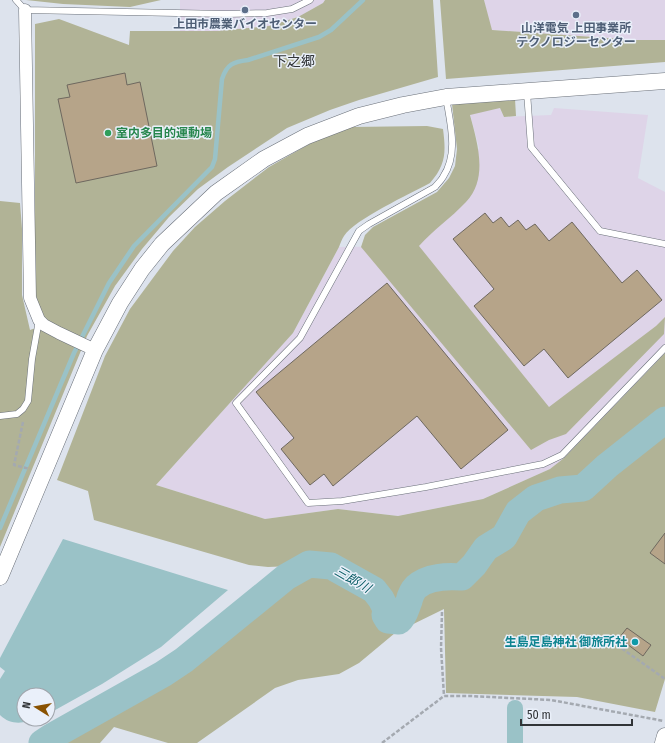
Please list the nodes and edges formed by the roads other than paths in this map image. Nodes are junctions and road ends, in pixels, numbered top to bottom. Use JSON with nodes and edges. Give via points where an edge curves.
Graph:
{"nodes":[{"id":1,"x":16,"y":0,"type":"edge"},
{"id":2,"x":310,"y":0,"type":"edge"},
{"id":3,"x":25,"y":10,"type":"junction"},
{"id":4,"x":665,"y":81,"type":"edge"},
{"id":5,"x":527,"y":91,"type":"junction"},
{"id":6,"x":446,"y":97,"type":"junction"},
{"id":7,"x":665,"y":244,"type":"edge"},
{"id":8,"x":40,"y":320,"type":"junction"},
{"id":9,"x":89,"y":347,"type":"junction"},
{"id":10,"x":665,"y":348,"type":"edge"},
{"id":11,"x":0,"y":416,"type":"edge"},
{"id":12,"x":0,"y":577,"type":"edge"},
{"id":13,"x":665,"y":736,"type":"edge"},
{"id":14,"x":663,"y":743,"type":"edge"}],
"edges":[{"from":1,"to":3,"type":"lane"},
{"from":2,"to":3,"type":"lane","via":[[292,9],[267,13]]},
{"from":3,"to":8,"type":"street","via":[[30,298]]},
{"from":4,"to":5,"type":"street"},
{"from":5,"to":6,"type":"street"},
{"from":5,"to":7,"type":"lane","via":[[531,147],[600,232]]},
{"from":6,"to":9,"type":"street","via":[[359,116],[307,136],[264,159],[216,193],[162,244]]},
{"from":6,"to":10,"type":"lane","via":[[452,149],[443,178],[435,187],[359,231],[300,338],[236,403],[308,503],[342,501],[543,464],[562,455]]},
{"from":8,"to":9,"type":"street","via":[[44,325]]},
{"from":8,"to":11,"type":"lane","via":[[32,359],[28,401],[21,412]]},
{"from":9,"to":12,"type":"street"},
{"from":13,"to":14,"type":"street"}]}
